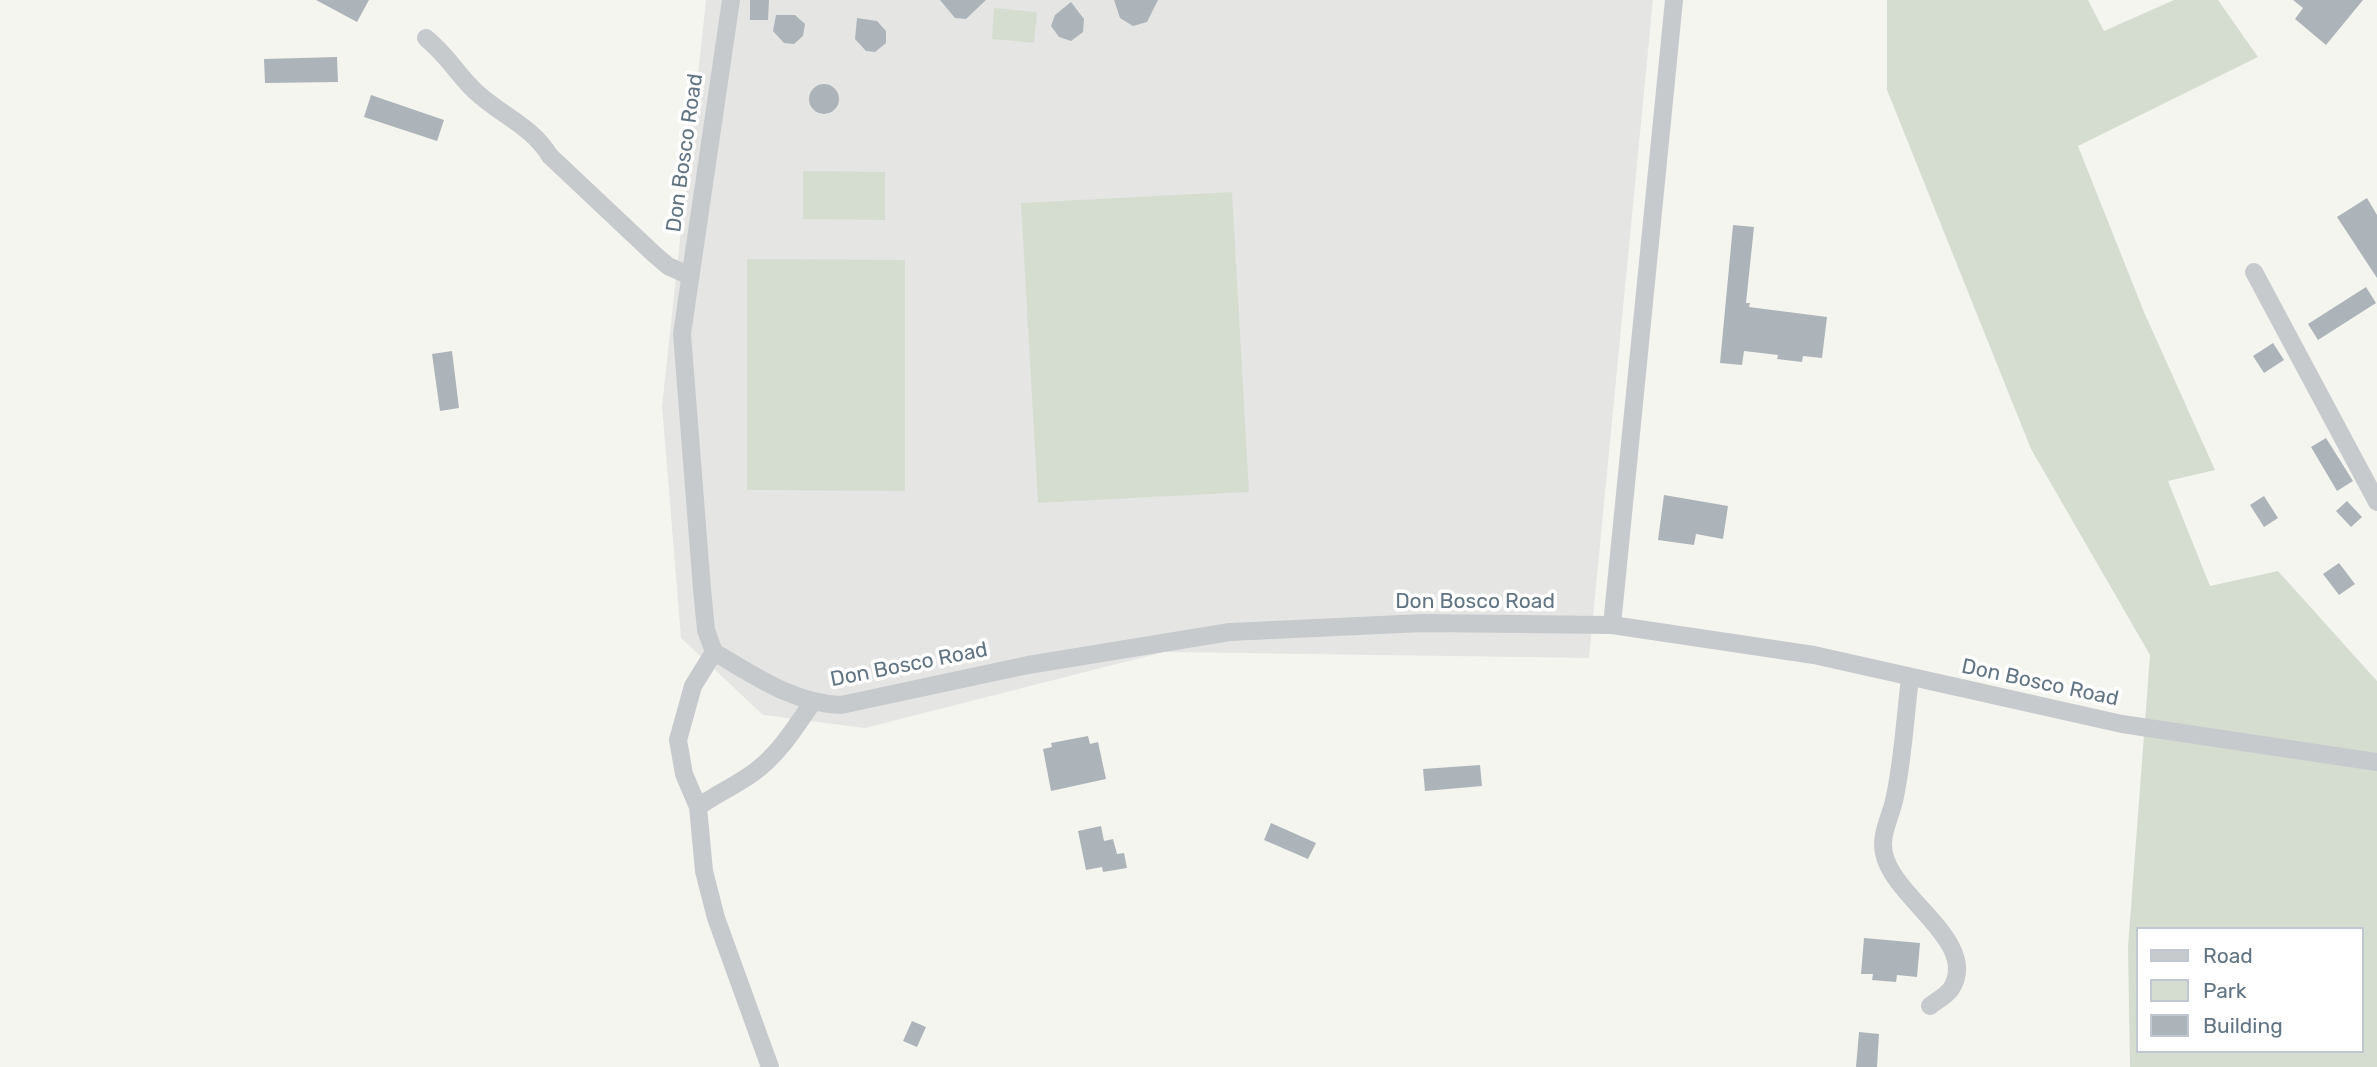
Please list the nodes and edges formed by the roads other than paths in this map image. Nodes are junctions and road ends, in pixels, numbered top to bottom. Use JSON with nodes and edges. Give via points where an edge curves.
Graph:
{"nodes":[{"id":1,"x":731,"y":0,"type":"edge"},
{"id":2,"x":1674,"y":0,"type":"edge"},
{"id":3,"x":426,"y":38,"type":"dead end"},
{"id":4,"x":2254,"y":272,"type":"dead end"},
{"id":5,"x":690,"y":275,"type":"junction"},
{"id":6,"x":2377,"y":502,"type":"edge"},
{"id":7,"x":1612,"y":625,"type":"junction"},
{"id":8,"x":714,"y":652,"type":"junction"},
{"id":9,"x":1910,"y":678,"type":"junction"},
{"id":10,"x":813,"y":703,"type":"junction"},
{"id":11,"x":2377,"y":762,"type":"edge"},
{"id":12,"x":698,"y":807,"type":"junction"},
{"id":13,"x":1930,"y":1006,"type":"dead end"},
{"id":14,"x":770,"y":1067,"type":"edge"}],
"edges":[{"from":1,"to":5,"type":"street","name":"Don Bosco Road"},
{"from":2,"to":7,"type":"street"},
{"from":3,"to":5,"type":"street","via":[[447,55],[474,90],[541,141],[550,156],[653,254]]},
{"from":4,"to":6,"type":"street"},
{"from":5,"to":8,"type":"street","name":"Don Bosco Road","via":[[682,334],[706,630]]},
{"from":7,"to":9,"type":"street","name":"Don Bosco Road","via":[[1814,655]]},
{"from":7,"to":10,"type":"street","name":"Don Bosco Road","via":[[1422,623],[1230,632],[1028,665],[841,705]]},
{"from":8,"to":10,"type":"street","name":"Don Bosco Road"},
{"from":8,"to":12,"type":"street","via":[[693,686],[678,740],[684,774]]},
{"from":9,"to":11,"type":"street","name":"Don Bosco Road","via":[[2122,724]]},
{"from":9,"to":13,"type":"street","via":[[1883,852],[1893,879],[1945,933],[1953,953],[1957,974],[1950,991]]},
{"from":10,"to":12,"type":"street","via":[[757,771]]},
{"from":12,"to":14,"type":"street","via":[[704,872],[716,918]]}]}
